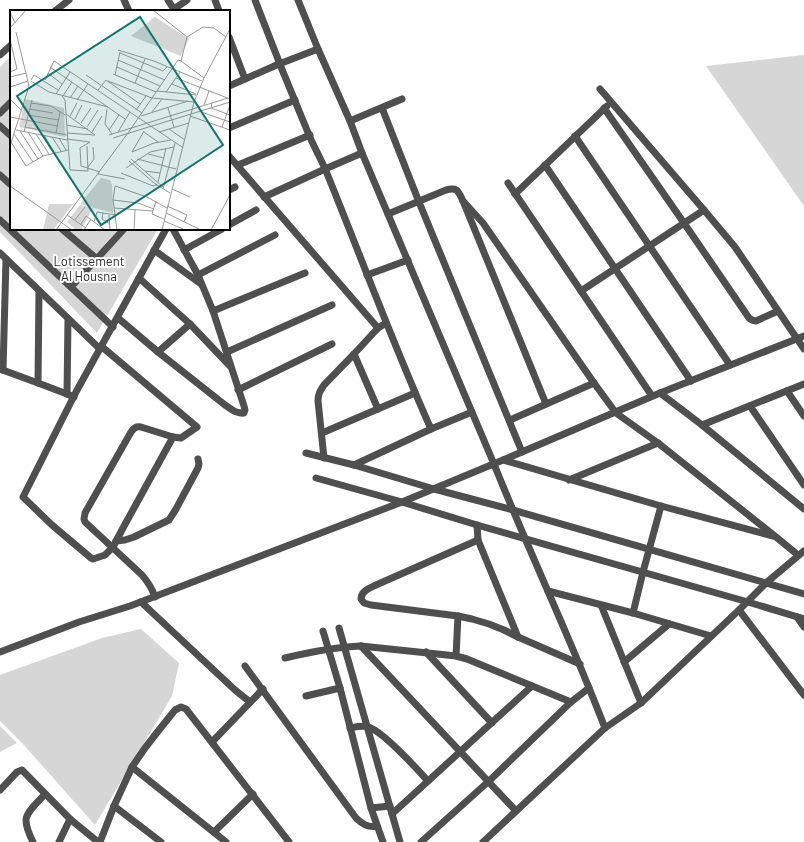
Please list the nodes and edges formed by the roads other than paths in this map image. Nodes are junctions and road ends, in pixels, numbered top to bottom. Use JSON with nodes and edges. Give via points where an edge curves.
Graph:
{"nodes":[{"id":1,"x":69,"y":0,"type":"edge"},
{"id":2,"x":124,"y":0,"type":"edge"},
{"id":3,"x":168,"y":0,"type":"edge"},
{"id":4,"x":187,"y":0,"type":"edge"},
{"id":5,"x":214,"y":0,"type":"edge"},
{"id":6,"x":255,"y":0,"type":"edge"},
{"id":7,"x":298,"y":0,"type":"edge"},
{"id":8,"x":55,"y":10,"type":"edge"},
{"id":9,"x":129,"y":10,"type":"edge"},
{"id":10,"x":174,"y":10,"type":"edge"},
{"id":11,"x":219,"y":10,"type":"edge"},
{"id":12,"x":230,"y":40,"type":"edge"},
{"id":13,"x":10,"y":46,"type":"edge"},
{"id":14,"x":318,"y":49,"type":"junction"},
{"id":15,"x":0,"y":55,"type":"edge"},
{"id":16,"x":280,"y":64,"type":"junction"},
{"id":17,"x":245,"y":79,"type":"junction"},
{"id":18,"x":230,"y":86,"type":"edge"},
{"id":19,"x":600,"y":89,"type":"dead end"},
{"id":20,"x":402,"y":99,"type":"dead end"},
{"id":21,"x":295,"y":100,"type":"junction"},
{"id":22,"x":611,"y":101,"type":"junction"},
{"id":23,"x":10,"y":103,"type":"edge"},
{"id":24,"x":382,"y":108,"type":"junction"},
{"id":25,"x":604,"y":108,"type":"junction"},
{"id":26,"x":0,"y":113,"type":"edge"},
{"id":27,"x":350,"y":121,"type":"junction"},
{"id":28,"x":0,"y":126,"type":"edge"},
{"id":29,"x":230,"y":128,"type":"edge"},
{"id":30,"x":638,"y":133,"type":"junction"},
{"id":31,"x":10,"y":135,"type":"edge"},
{"id":32,"x":310,"y":135,"type":"junction"},
{"id":33,"x":575,"y":136,"type":"junction"},
{"id":34,"x":628,"y":142,"type":"junction"},
{"id":35,"x":362,"y":153,"type":"junction"},
{"id":36,"x":230,"y":157,"type":"edge"},
{"id":37,"x":238,"y":165,"type":"junction"},
{"id":38,"x":545,"y":165,"type":"junction"},
{"id":39,"x":325,"y":169,"type":"junction"},
{"id":40,"x":0,"y":175,"type":"edge"},
{"id":41,"x":508,"y":183,"type":"dead end"},
{"id":42,"x":10,"y":184,"type":"edge"},
{"id":43,"x":515,"y":194,"type":"junction"},
{"id":44,"x":264,"y":197,"type":"junction"},
{"id":45,"x":463,"y":200,"type":"junction"},
{"id":46,"x":419,"y":202,"type":"junction"},
{"id":47,"x":256,"y":210,"type":"dead end"},
{"id":48,"x":704,"y":210,"type":"junction"},
{"id":49,"x":388,"y":214,"type":"junction"},
{"id":50,"x":0,"y":220,"type":"edge"},
{"id":51,"x":684,"y":223,"type":"junction"},
{"id":52,"x":230,"y":224,"type":"edge"},
{"id":53,"x":10,"y":229,"type":"edge"},
{"id":54,"x":11,"y":230,"type":"edge"},
{"id":55,"x":63,"y":230,"type":"edge"},
{"id":56,"x":120,"y":230,"type":"edge"},
{"id":57,"x":166,"y":230,"type":"edge"},
{"id":58,"x":168,"y":230,"type":"edge"},
{"id":59,"x":220,"y":230,"type":"edge"},
{"id":60,"x":275,"y":235,"type":"dead end"},
{"id":61,"x":650,"y":246,"type":"junction"},
{"id":62,"x":154,"y":250,"type":"junction"},
{"id":63,"x":184,"y":250,"type":"junction"},
{"id":64,"x":0,"y":253,"type":"edge"},
{"id":65,"x":6,"y":259,"type":"junction"},
{"id":66,"x":97,"y":259,"type":"junction"},
{"id":67,"x":408,"y":260,"type":"junction"},
{"id":68,"x":615,"y":269,"type":"junction"},
{"id":69,"x":305,"y":273,"type":"dead end"},
{"id":70,"x":198,"y":275,"type":"junction"},
{"id":71,"x":367,"y":275,"type":"junction"},
{"id":72,"x":139,"y":278,"type":"junction"},
{"id":73,"x":202,"y":284,"type":"junction"},
{"id":74,"x":71,"y":287,"type":"junction"},
{"id":75,"x":39,"y":291,"type":"junction"},
{"id":76,"x":581,"y":291,"type":"junction"},
{"id":77,"x":332,"y":305,"type":"dead end"},
{"id":78,"x":213,"y":311,"type":"junction"},
{"id":79,"x":778,"y":311,"type":"junction"},
{"id":80,"x":118,"y":318,"type":"junction"},
{"id":81,"x":68,"y":319,"type":"junction"},
{"id":82,"x":386,"y":323,"type":"junction"},
{"id":83,"x":190,"y":324,"type":"junction"},
{"id":84,"x":113,"y":327,"type":"junction"},
{"id":85,"x":378,"y":328,"type":"junction"},
{"id":86,"x":800,"y":337,"type":"edge"},
{"id":87,"x":332,"y":344,"type":"dead end"},
{"id":88,"x":100,"y":348,"type":"junction"},
{"id":89,"x":804,"y":349,"type":"edge"},
{"id":90,"x":158,"y":352,"type":"junction"},
{"id":91,"x":227,"y":352,"type":"junction"},
{"id":92,"x":354,"y":354,"type":"junction"},
{"id":93,"x":730,"y":365,"type":"junction"},
{"id":94,"x":231,"y":367,"type":"junction"},
{"id":95,"x":1,"y":370,"type":"edge"},
{"id":96,"x":690,"y":381,"type":"junction"},
{"id":97,"x":38,"y":383,"type":"junction"},
{"id":98,"x":594,"y":383,"type":"junction"},
{"id":99,"x":804,"y":384,"type":"edge"},
{"id":100,"x":238,"y":390,"type":"junction"},
{"id":101,"x":787,"y":391,"type":"junction"},
{"id":102,"x":415,"y":393,"type":"junction"},
{"id":103,"x":660,"y":393,"type":"junction"},
{"id":104,"x":71,"y":395,"type":"junction"},
{"id":105,"x":652,"y":396,"type":"junction"},
{"id":106,"x":546,"y":404,"type":"junction"},
{"id":107,"x":750,"y":406,"type":"junction"},
{"id":108,"x":378,"y":409,"type":"junction"},
{"id":109,"x":472,"y":412,"type":"junction"},
{"id":110,"x":616,"y":413,"type":"junction"},
{"id":111,"x":804,"y":416,"type":"edge"},
{"id":112,"x":510,"y":420,"type":"junction"},
{"id":113,"x":702,"y":425,"type":"junction"},
{"id":114,"x":431,"y":429,"type":"junction"},
{"id":115,"x":322,"y":433,"type":"junction"},
{"id":116,"x":173,"y":437,"type":"junction"},
{"id":117,"x":658,"y":443,"type":"junction"},
{"id":118,"x":306,"y":452,"type":"dead end"},
{"id":119,"x":522,"y":452,"type":"junction"},
{"id":120,"x":324,"y":458,"type":"junction"},
{"id":121,"x":198,"y":459,"type":"dead end"},
{"id":122,"x":503,"y":460,"type":"junction"},
{"id":123,"x":494,"y":464,"type":"junction"},
{"id":124,"x":354,"y":465,"type":"junction"},
{"id":125,"x":316,"y":478,"type":"dead end"},
{"id":126,"x":570,"y":480,"type":"junction"},
{"id":127,"x":804,"y":485,"type":"edge"},
{"id":128,"x":434,"y":489,"type":"junction"},
{"id":129,"x":402,"y":502,"type":"junction"},
{"id":130,"x":661,"y":506,"type":"junction"},
{"id":131,"x":513,"y":510,"type":"junction"},
{"id":132,"x":804,"y":510,"type":"edge"},
{"id":133,"x":477,"y":525,"type":"junction"},
{"id":134,"x":776,"y":537,"type":"junction"},
{"id":135,"x":525,"y":538,"type":"junction"},
{"id":136,"x":478,"y":540,"type":"junction"},
{"id":137,"x":114,"y":544,"type":"junction"},
{"id":138,"x":649,"y":550,"type":"junction"},
{"id":139,"x":801,"y":553,"type":"edge"},
{"id":140,"x":643,"y":572,"type":"junction"},
{"id":141,"x":766,"y":584,"type":"junction"},
{"id":142,"x":548,"y":591,"type":"junction"},
{"id":143,"x":804,"y":594,"type":"edge"},
{"id":144,"x":155,"y":597,"type":"junction"},
{"id":145,"x":141,"y":602,"type":"junction"},
{"id":146,"x":748,"y":602,"type":"junction"},
{"id":147,"x":601,"y":605,"type":"junction"},
{"id":148,"x":739,"y":610,"type":"junction"},
{"id":149,"x":633,"y":613,"type":"junction"},
{"id":150,"x":458,"y":616,"type":"junction"},
{"id":151,"x":800,"y":618,"type":"edge"},
{"id":152,"x":669,"y":624,"type":"junction"},
{"id":153,"x":804,"y":627,"type":"edge"},
{"id":154,"x":339,"y":628,"type":"dead end"},
{"id":155,"x":323,"y":631,"type":"dead end"},
{"id":156,"x":711,"y":636,"type":"junction"},
{"id":157,"x":518,"y":637,"type":"junction"},
{"id":158,"x":361,"y":646,"type":"junction"},
{"id":159,"x":345,"y":647,"type":"junction"},
{"id":160,"x":328,"y":648,"type":"junction"},
{"id":161,"x":0,"y":652,"type":"edge"},
{"id":162,"x":426,"y":652,"type":"junction"},
{"id":163,"x":456,"y":656,"type":"junction"},
{"id":164,"x":285,"y":658,"type":"dead end"},
{"id":165,"x":624,"y":662,"type":"junction"},
{"id":166,"x":580,"y":664,"type":"junction"},
{"id":167,"x":246,"y":666,"type":"dead end"},
{"id":168,"x":532,"y":686,"type":"junction"},
{"id":169,"x":340,"y":688,"type":"junction"},
{"id":170,"x":589,"y":688,"type":"junction"},
{"id":171,"x":263,"y":689,"type":"junction"},
{"id":172,"x":804,"y":695,"type":"edge"},
{"id":173,"x":306,"y":696,"type":"dead end"},
{"id":174,"x":250,"y":702,"type":"junction"},
{"id":175,"x":571,"y":702,"type":"junction"},
{"id":176,"x":641,"y":703,"type":"junction"},
{"id":177,"x":492,"y":723,"type":"junction"},
{"id":178,"x":368,"y":726,"type":"junction"},
{"id":179,"x":350,"y":728,"type":"junction"},
{"id":180,"x":605,"y":728,"type":"junction"},
{"id":181,"x":212,"y":742,"type":"junction"},
{"id":182,"x":461,"y":752,"type":"junction"},
{"id":183,"x":132,"y":767,"type":"junction"},
{"id":184,"x":428,"y":781,"type":"junction"},
{"id":185,"x":489,"y":781,"type":"junction"},
{"id":186,"x":0,"y":790,"type":"edge"},
{"id":187,"x":45,"y":794,"type":"junction"},
{"id":188,"x":253,"y":794,"type":"junction"},
{"id":189,"x":114,"y":806,"type":"junction"},
{"id":190,"x":390,"y":806,"type":"junction"},
{"id":191,"x":371,"y":808,"type":"junction"},
{"id":192,"x":516,"y":811,"type":"junction"},
{"id":193,"x":392,"y":814,"type":"junction"},
{"id":194,"x":70,"y":819,"type":"junction"},
{"id":195,"x":377,"y":826,"type":"junction"},
{"id":196,"x":214,"y":832,"type":"junction"},
{"id":197,"x":33,"y":842,"type":"edge"},
{"id":198,"x":59,"y":842,"type":"edge"},
{"id":199,"x":99,"y":842,"type":"edge"},
{"id":200,"x":161,"y":842,"type":"edge"},
{"id":201,"x":226,"y":842,"type":"edge"},
{"id":202,"x":289,"y":842,"type":"edge"},
{"id":203,"x":383,"y":842,"type":"edge"},
{"id":204,"x":400,"y":842,"type":"edge"},
{"id":205,"x":421,"y":842,"type":"edge"},
{"id":206,"x":483,"y":842,"type":"edge"}],
"edges":[{"from":1,"to":8,"type":"street"},
{"from":2,"to":9,"type":"street"},
{"from":3,"to":10,"type":"street"},
{"from":4,"to":10,"type":"street"},
{"from":5,"to":11,"type":"street"},
{"from":6,"to":16,"type":"street"},
{"from":7,"to":14,"type":"street"},
{"from":12,"to":17,"type":"street"},
{"from":13,"to":15,"type":"street"},
{"from":14,"to":16,"type":"street"},
{"from":14,"to":27,"type":"street"},
{"from":16,"to":17,"type":"street"},
{"from":16,"to":21,"type":"street"},
{"from":17,"to":18,"type":"street"},
{"from":19,"to":22,"type":"street"},
{"from":20,"to":24,"type":"street"},
{"from":21,"to":29,"type":"street"},
{"from":21,"to":32,"type":"street"},
{"from":22,"to":25,"type":"street"},
{"from":22,"to":30,"type":"street"},
{"from":23,"to":26,"type":"street"},
{"from":24,"to":27,"type":"street"},
{"from":24,"to":46,"type":"street"},
{"from":25,"to":33,"type":"street"},
{"from":25,"to":34,"type":"street"},
{"from":27,"to":35,"type":"street"},
{"from":28,"to":31,"type":"street"},
{"from":30,"to":34,"type":"street"},
{"from":30,"to":48,"type":"street"},
{"from":32,"to":37,"type":"street"},
{"from":32,"to":39,"type":"street"},
{"from":33,"to":38,"type":"street"},
{"from":33,"to":61,"type":"street"},
{"from":34,"to":51,"type":"street"},
{"from":35,"to":39,"type":"street"},
{"from":35,"to":49,"type":"street"},
{"from":36,"to":37,"type":"street"},
{"from":37,"to":44,"type":"street"},
{"from":38,"to":43,"type":"street"},
{"from":38,"to":68,"type":"street"},
{"from":39,"to":44,"type":"street"},
{"from":39,"to":71,"type":"street"},
{"from":40,"to":42,"type":"street"},
{"from":41,"to":43,"type":"street"},
{"from":43,"to":76,"type":"street"},
{"from":44,"to":85,"type":"street"},
{"from":45,"to":46,"type":"street","via":[[457,190],[452,188]]},
{"from":45,"to":98,"type":"street","via":[[483,223]]},
{"from":45,"to":106,"type":"street"},
{"from":46,"to":49,"type":"street"},
{"from":46,"to":112,"type":"street"},
{"from":47,"to":52,"type":"street"},
{"from":48,"to":51,"type":"street"},
{"from":48,"to":79,"type":"street","via":[[735,247]]},
{"from":49,"to":67,"type":"street"},
{"from":50,"to":53,"type":"street"},
{"from":51,"to":61,"type":"street"},
{"from":51,"to":79,"type":"street","via":[[749,318],[756,321]]},
{"from":54,"to":74,"type":"street"},
{"from":55,"to":66,"type":"street"},
{"from":56,"to":66,"type":"street"},
{"from":57,"to":62,"type":"street"},
{"from":58,"to":63,"type":"street"},
{"from":59,"to":63,"type":"street"},
{"from":60,"to":70,"type":"street"},
{"from":61,"to":68,"type":"street"},
{"from":61,"to":93,"type":"street"},
{"from":62,"to":72,"type":"street"},
{"from":62,"to":73,"type":"street"},
{"from":63,"to":70,"type":"street"},
{"from":64,"to":65,"type":"street"},
{"from":65,"to":75,"type":"street"},
{"from":65,"to":95,"type":"street"},
{"from":66,"to":74,"type":"street"},
{"from":67,"to":71,"type":"street"},
{"from":67,"to":109,"type":"street"},
{"from":68,"to":76,"type":"street"},
{"from":68,"to":96,"type":"street"},
{"from":69,"to":78,"type":"street"},
{"from":70,"to":73,"type":"street"},
{"from":71,"to":82,"type":"street"},
{"from":72,"to":80,"type":"street"},
{"from":72,"to":83,"type":"street"},
{"from":73,"to":78,"type":"street"},
{"from":74,"to":84,"type":"street"},
{"from":75,"to":81,"type":"street"},
{"from":75,"to":97,"type":"street"},
{"from":76,"to":105,"type":"street"},
{"from":77,"to":91,"type":"street"},
{"from":78,"to":91,"type":"street"},
{"from":79,"to":86,"type":"street"},
{"from":80,"to":84,"type":"street"},
{"from":80,"to":90,"type":"street"},
{"from":81,"to":88,"type":"street"},
{"from":81,"to":104,"type":"street"},
{"from":82,"to":85,"type":"street"},
{"from":82,"to":102,"type":"street"},
{"from":83,"to":90,"type":"street"},
{"from":83,"to":94,"type":"street"},
{"from":84,"to":88,"type":"street"},
{"from":85,"to":92,"type":"street"},
{"from":86,"to":89,"type":"street"},
{"from":86,"to":93,"type":"street"},
{"from":87,"to":100,"type":"street"},
{"from":88,"to":104,"type":"street"},
{"from":88,"to":116,"type":"street","via":[[197,427],[181,438]]},
{"from":90,"to":100,"type":"street","via":[[225,406],[244,413]]},
{"from":91,"to":94,"type":"street"},
{"from":92,"to":108,"type":"street"},
{"from":92,"to":115,"type":"street","via":[[324,385],[318,395]]},
{"from":93,"to":96,"type":"street"},
{"from":94,"to":100,"type":"street"},
{"from":95,"to":97,"type":"street"},
{"from":96,"to":103,"type":"street"},
{"from":97,"to":104,"type":"street"},
{"from":98,"to":106,"type":"street"},
{"from":98,"to":110,"type":"street"},
{"from":99,"to":101,"type":"street"},
{"from":101,"to":107,"type":"street"},
{"from":101,"to":111,"type":"street"},
{"from":102,"to":108,"type":"street"},
{"from":102,"to":114,"type":"street"},
{"from":103,"to":105,"type":"street"},
{"from":103,"to":113,"type":"street"},
{"from":104,"to":137,"type":"street","via":[[23,497],[92,559],[105,555]]},
{"from":105,"to":110,"type":"street"},
{"from":106,"to":112,"type":"street"},
{"from":107,"to":113,"type":"street"},
{"from":107,"to":127,"type":"street"},
{"from":108,"to":115,"type":"street"},
{"from":109,"to":114,"type":"street"},
{"from":109,"to":123,"type":"street"},
{"from":110,"to":117,"type":"street"},
{"from":110,"to":119,"type":"street"},
{"from":112,"to":119,"type":"street"},
{"from":113,"to":132,"type":"street"},
{"from":114,"to":124,"type":"street"},
{"from":115,"to":120,"type":"street"},
{"from":116,"to":137,"type":"street"},
{"from":116,"to":137,"type":"street","via":[[137,426],[133,429],[85,512],[85,522]]},
{"from":117,"to":126,"type":"street"},
{"from":117,"to":134,"type":"street"},
{"from":118,"to":120,"type":"street"},
{"from":119,"to":122,"type":"street"},
{"from":120,"to":124,"type":"street"},
{"from":121,"to":137,"type":"street","via":[[198,468],[169,520]]},
{"from":122,"to":123,"type":"street"},
{"from":122,"to":126,"type":"street"},
{"from":123,"to":128,"type":"street"},
{"from":123,"to":131,"type":"street"},
{"from":124,"to":128,"type":"street"},
{"from":125,"to":129,"type":"street"},
{"from":126,"to":130,"type":"street"},
{"from":128,"to":129,"type":"street"},
{"from":128,"to":131,"type":"street"},
{"from":129,"to":133,"type":"street"},
{"from":129,"to":144,"type":"street"},
{"from":130,"to":134,"type":"street"},
{"from":130,"to":138,"type":"street"},
{"from":131,"to":135,"type":"street"},
{"from":131,"to":138,"type":"street"},
{"from":133,"to":135,"type":"street"},
{"from":133,"to":136,"type":"street"},
{"from":134,"to":139,"type":"street"},
{"from":135,"to":140,"type":"street"},
{"from":135,"to":142,"type":"street"},
{"from":136,"to":150,"type":"street","via":[[376,585],[360,596],[364,603],[371,605]]},
{"from":136,"to":157,"type":"street"},
{"from":137,"to":144,"type":"street","via":[[148,582]]},
{"from":138,"to":140,"type":"street"},
{"from":138,"to":141,"type":"street"},
{"from":139,"to":141,"type":"street"},
{"from":140,"to":146,"type":"street"},
{"from":140,"to":149,"type":"street"},
{"from":141,"to":143,"type":"street"},
{"from":141,"to":146,"type":"street"},
{"from":142,"to":147,"type":"street"},
{"from":142,"to":166,"type":"street"},
{"from":144,"to":145,"type":"street"},
{"from":145,"to":161,"type":"street"},
{"from":145,"to":174,"type":"street"},
{"from":146,"to":148,"type":"street"},
{"from":146,"to":151,"type":"street"},
{"from":147,"to":149,"type":"street"},
{"from":147,"to":165,"type":"street"},
{"from":148,"to":156,"type":"street"},
{"from":148,"to":172,"type":"street"},
{"from":149,"to":152,"type":"street"},
{"from":150,"to":157,"type":"street","via":[[489,624]]},
{"from":150,"to":163,"type":"street"},
{"from":151,"to":153,"type":"street"},
{"from":152,"to":156,"type":"street"},
{"from":152,"to":165,"type":"street"},
{"from":154,"to":159,"type":"street"},
{"from":155,"to":160,"type":"street"},
{"from":156,"to":176,"type":"street"},
{"from":157,"to":166,"type":"street"},
{"from":158,"to":159,"type":"street"},
{"from":158,"to":162,"type":"street"},
{"from":158,"to":182,"type":"street"},
{"from":159,"to":160,"type":"street"},
{"from":159,"to":178,"type":"street"},
{"from":160,"to":164,"type":"street"},
{"from":160,"to":169,"type":"street"},
{"from":162,"to":163,"type":"street"},
{"from":162,"to":177,"type":"street"},
{"from":163,"to":168,"type":"street"},
{"from":165,"to":176,"type":"street"},
{"from":166,"to":170,"type":"street"},
{"from":167,"to":171,"type":"street"},
{"from":168,"to":175,"type":"street"},
{"from":168,"to":177,"type":"street"},
{"from":169,"to":173,"type":"street"},
{"from":169,"to":179,"type":"street"},
{"from":170,"to":175,"type":"street"},
{"from":170,"to":180,"type":"street"},
{"from":171,"to":174,"type":"street"},
{"from":171,"to":195,"type":"street","via":[[360,823]]},
{"from":174,"to":181,"type":"street"},
{"from":175,"to":185,"type":"street"},
{"from":176,"to":180,"type":"street"},
{"from":177,"to":182,"type":"street"},
{"from":178,"to":179,"type":"street"},
{"from":178,"to":184,"type":"street","via":[[386,738]]},
{"from":178,"to":190,"type":"street"},
{"from":179,"to":191,"type":"street"},
{"from":180,"to":192,"type":"street"},
{"from":181,"to":183,"type":"street","via":[[186,709],[181,707],[175,710],[158,730]]},
{"from":181,"to":188,"type":"street"},
{"from":182,"to":184,"type":"street"},
{"from":182,"to":185,"type":"street"},
{"from":183,"to":189,"type":"street"},
{"from":183,"to":196,"type":"street"},
{"from":184,"to":193,"type":"street"},
{"from":185,"to":192,"type":"street"},
{"from":185,"to":205,"type":"street"},
{"from":186,"to":187,"type":"street","via":[[22,770]]},
{"from":187,"to":194,"type":"street"},
{"from":187,"to":197,"type":"street","via":[[26,820]]},
{"from":188,"to":196,"type":"street"},
{"from":188,"to":202,"type":"street"},
{"from":189,"to":199,"type":"street"},
{"from":189,"to":200,"type":"street"},
{"from":190,"to":191,"type":"street"},
{"from":190,"to":193,"type":"street"},
{"from":191,"to":195,"type":"street"},
{"from":192,"to":206,"type":"street"},
{"from":193,"to":204,"type":"street"},
{"from":194,"to":198,"type":"street"},
{"from":194,"to":199,"type":"street"},
{"from":195,"to":203,"type":"street"},
{"from":196,"to":201,"type":"street"}]}
